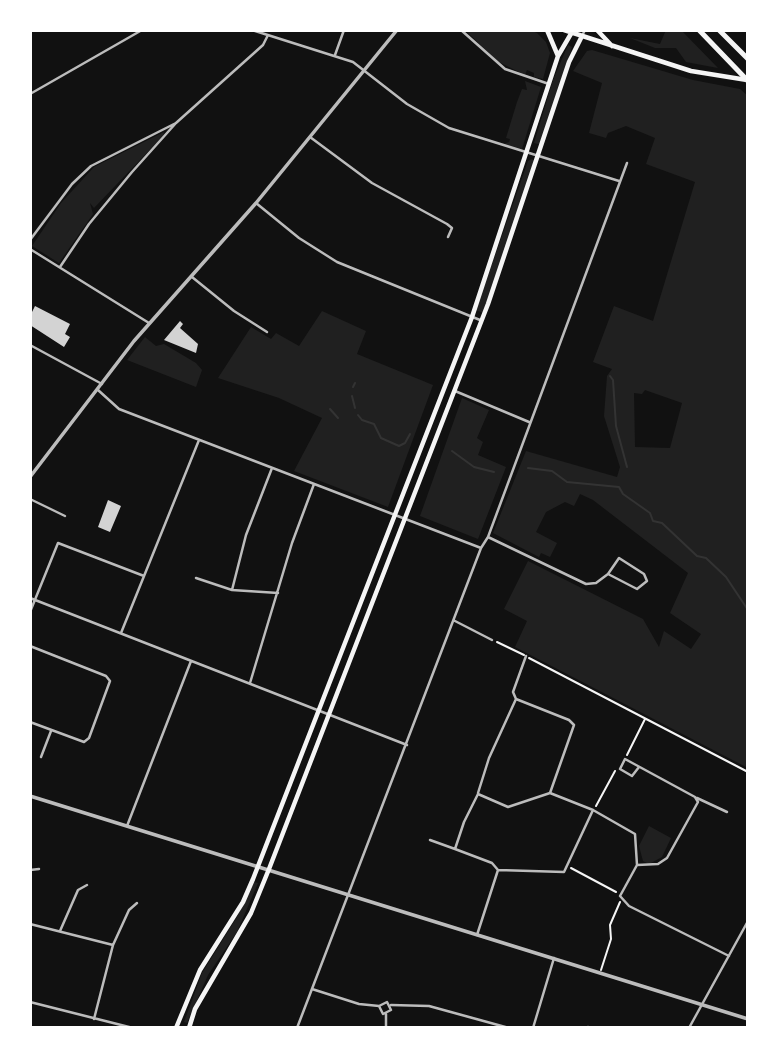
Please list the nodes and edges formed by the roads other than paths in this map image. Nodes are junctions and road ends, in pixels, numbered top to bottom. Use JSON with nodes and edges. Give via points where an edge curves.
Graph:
{"nodes":[{"id":1,"x":142,"y":30,"type":"edge"},
{"id":2,"x":252,"y":30,"type":"edge"},
{"id":3,"x":344,"y":30,"type":"edge"},
{"id":4,"x":397,"y":30,"type":"edge"},
{"id":5,"x":461,"y":30,"type":"edge"},
{"id":6,"x":547,"y":30,"type":"edge"},
{"id":7,"x":564,"y":30,"type":"edge"},
{"id":8,"x":585,"y":30,"type":"edge"},
{"id":9,"x":597,"y":30,"type":"edge"},
{"id":10,"x":699,"y":30,"type":"edge"},
{"id":11,"x":719,"y":30,"type":"edge"},
{"id":12,"x":573,"y":31,"type":"edge"},
{"id":13,"x":268,"y":35,"type":"junction"},
{"id":14,"x":582,"y":36,"type":"junction"},
{"id":15,"x":613,"y":46,"type":"junction"},
{"id":16,"x":335,"y":55,"type":"junction"},
{"id":17,"x":558,"y":56,"type":"junction"},
{"id":18,"x":748,"y":60,"type":"edge"},
{"id":19,"x":365,"y":71,"type":"junction"},
{"id":20,"x":748,"y":80,"type":"edge"},
{"id":21,"x":550,"y":84,"type":"junction"},
{"id":22,"x":30,"y":94,"type":"edge"},
{"id":23,"x":176,"y":123,"type":"junction"},
{"id":24,"x":310,"y":137,"type":"junction"},
{"id":25,"x":528,"y":155,"type":"junction"},
{"id":26,"x":539,"y":158,"type":"junction"},
{"id":27,"x":627,"y":163,"type":"dead end"},
{"id":28,"x":619,"y":181,"type":"junction"},
{"id":29,"x":256,"y":202,"type":"junction"},
{"id":30,"x":448,"y":237,"type":"dead end"},
{"id":31,"x":30,"y":240,"type":"edge"},
{"id":32,"x":30,"y":249,"type":"edge"},
{"id":33,"x":60,"y":267,"type":"junction"},
{"id":34,"x":192,"y":277,"type":"junction"},
{"id":35,"x":472,"y":317,"type":"junction"},
{"id":36,"x":482,"y":321,"type":"junction"},
{"id":37,"x":149,"y":323,"type":"junction"},
{"id":38,"x":267,"y":332,"type":"dead end"},
{"id":39,"x":30,"y":345,"type":"edge"},
{"id":40,"x":102,"y":384,"type":"junction"},
{"id":41,"x":98,"y":390,"type":"junction"},
{"id":42,"x":454,"y":391,"type":"junction"},
{"id":43,"x":530,"y":422,"type":"junction"},
{"id":44,"x":199,"y":440,"type":"junction"},
{"id":45,"x":272,"y":468,"type":"junction"},
{"id":46,"x":30,"y":477,"type":"edge"},
{"id":47,"x":314,"y":484,"type":"junction"},
{"id":48,"x":30,"y":499,"type":"edge"},
{"id":49,"x":65,"y":516,"type":"dead end"},
{"id":50,"x":395,"y":516,"type":"junction"},
{"id":51,"x":405,"y":520,"type":"junction"},
{"id":52,"x":488,"y":537,"type":"junction"},
{"id":53,"x":481,"y":548,"type":"junction"},
{"id":54,"x":608,"y":574,"type":"junction"},
{"id":55,"x":144,"y":576,"type":"junction"},
{"id":56,"x":196,"y":578,"type":"dead end"},
{"id":57,"x":232,"y":590,"type":"junction"},
{"id":58,"x":278,"y":593,"type":"junction"},
{"id":59,"x":30,"y":598,"type":"edge"},
{"id":60,"x":35,"y":600,"type":"junction"},
{"id":61,"x":30,"y":612,"type":"edge"},
{"id":62,"x":454,"y":620,"type":"junction"},
{"id":63,"x":121,"y":634,"type":"junction"},
{"id":64,"x":492,"y":640,"type":"road end"},
{"id":65,"x":30,"y":646,"type":"edge"},
{"id":66,"x":526,"y":656,"type":"road end"},
{"id":67,"x":191,"y":661,"type":"junction"},
{"id":68,"x":250,"y":683,"type":"junction"},
{"id":69,"x":516,"y":699,"type":"junction"},
{"id":70,"x":319,"y":710,"type":"junction"},
{"id":71,"x":329,"y":714,"type":"junction"},
{"id":72,"x":30,"y":722,"type":"edge"},
{"id":73,"x":51,"y":730,"type":"junction"},
{"id":74,"x":407,"y":745,"type":"junction"},
{"id":75,"x":41,"y":757,"type":"dead end"},
{"id":76,"x":639,"y":767,"type":"junction"},
{"id":77,"x":550,"y":793,"type":"junction"},
{"id":78,"x":478,"y":794,"type":"junction"},
{"id":79,"x":30,"y":796,"type":"edge"},
{"id":80,"x":697,"y":798,"type":"junction"},
{"id":81,"x":593,"y":810,"type":"junction"},
{"id":82,"x":727,"y":812,"type":"dead end"},
{"id":83,"x":127,"y":826,"type":"junction"},
{"id":84,"x":430,"y":840,"type":"dead end"},
{"id":85,"x":455,"y":849,"type":"junction"},
{"id":86,"x":637,"y":865,"type":"junction"},
{"id":87,"x":258,"y":866,"type":"junction"},
{"id":88,"x":39,"y":869,"type":"dead end"},
{"id":89,"x":269,"y":869,"type":"junction"},
{"id":90,"x":30,"y":870,"type":"edge"},
{"id":91,"x":498,"y":870,"type":"junction"},
{"id":92,"x":87,"y":885,"type":"dead end"},
{"id":93,"x":349,"y":894,"type":"junction"},
{"id":94,"x":137,"y":903,"type":"dead end"},
{"id":95,"x":748,"y":921,"type":"edge"},
{"id":96,"x":30,"y":924,"type":"edge"},
{"id":97,"x":60,"y":931,"type":"junction"},
{"id":98,"x":477,"y":934,"type":"junction"},
{"id":99,"x":113,"y":945,"type":"junction"},
{"id":100,"x":729,"y":956,"type":"junction"},
{"id":101,"x":554,"y":958,"type":"junction"},
{"id":102,"x":312,"y":989,"type":"junction"},
{"id":103,"x":30,"y":1002,"type":"edge"},
{"id":104,"x":391,"y":1005,"type":"junction"},
{"id":105,"x":702,"y":1005,"type":"junction"},
{"id":106,"x":379,"y":1006,"type":"junction"},
{"id":107,"x":386,"y":1014,"type":"junction"},
{"id":108,"x":94,"y":1018,"type":"junction"},
{"id":109,"x":748,"y":1019,"type":"edge"},
{"id":110,"x":133,"y":1028,"type":"edge"},
{"id":111,"x":176,"y":1028,"type":"edge"},
{"id":112,"x":189,"y":1028,"type":"edge"},
{"id":113,"x":297,"y":1028,"type":"edge"},
{"id":114,"x":386,"y":1028,"type":"edge"},
{"id":115,"x":509,"y":1028,"type":"edge"},
{"id":116,"x":532,"y":1028,"type":"edge"},
{"id":117,"x":689,"y":1028,"type":"edge"}],
"edges":[{"from":1,"to":22,"type":"street"},
{"from":2,"to":13,"type":"street"},
{"from":3,"to":16,"type":"street"},
{"from":4,"to":19,"type":"street"},
{"from":5,"to":21,"type":"street","via":[[505,69]]},
{"from":6,"to":17,"type":"main road"},
{"from":7,"to":12,"type":"main road"},
{"from":8,"to":14,"type":"street"},
{"from":9,"to":15,"type":"main road"},
{"from":10,"to":20,"type":"highway"},
{"from":11,"to":18,"type":"highway"},
{"from":12,"to":14,"type":"main road"},
{"from":12,"to":17,"type":"main road"},
{"from":13,"to":16,"type":"street"},
{"from":13,"to":23,"type":"street"},
{"from":14,"to":15,"type":"main road"},
{"from":14,"to":26,"type":"main road"},
{"from":15,"to":20,"type":"main road","via":[[715,76]]},
{"from":16,"to":19,"type":"street"},
{"from":17,"to":21,"type":"main road"},
{"from":19,"to":24,"type":"street"},
{"from":19,"to":25,"type":"street","via":[[429,118]]},
{"from":21,"to":25,"type":"main road"},
{"from":23,"to":31,"type":"street","via":[[91,166]]},
{"from":23,"to":33,"type":"street","via":[[104,205]]},
{"from":24,"to":29,"type":"street"},
{"from":24,"to":30,"type":"street","via":[[372,183],[447,224],[452,228]]},
{"from":25,"to":26,"type":"street"},
{"from":25,"to":35,"type":"main road"},
{"from":26,"to":28,"type":"street"},
{"from":26,"to":36,"type":"main road"},
{"from":27,"to":28,"type":"street"},
{"from":28,"to":43,"type":"street"},
{"from":29,"to":34,"type":"street"},
{"from":29,"to":35,"type":"street","via":[[299,238],[337,261]]},
{"from":32,"to":33,"type":"street"},
{"from":33,"to":37,"type":"street"},
{"from":34,"to":37,"type":"street"},
{"from":34,"to":38,"type":"street"},
{"from":35,"to":36,"type":"street"},
{"from":35,"to":50,"type":"main road"},
{"from":36,"to":42,"type":"main road"},
{"from":37,"to":40,"type":"street"},
{"from":39,"to":40,"type":"street"},
{"from":40,"to":41,"type":"street"},
{"from":41,"to":44,"type":"street","via":[[119,409]]},
{"from":41,"to":46,"type":"street"},
{"from":42,"to":43,"type":"street"},
{"from":42,"to":51,"type":"main road"},
{"from":43,"to":52,"type":"street"},
{"from":44,"to":45,"type":"street"},
{"from":44,"to":55,"type":"street"},
{"from":45,"to":47,"type":"street"},
{"from":45,"to":57,"type":"street","via":[[246,535]]},
{"from":47,"to":50,"type":"street"},
{"from":47,"to":58,"type":"street"},
{"from":48,"to":49,"type":"street"},
{"from":50,"to":51,"type":"street"},
{"from":50,"to":70,"type":"main road"},
{"from":51,"to":53,"type":"street"},
{"from":51,"to":71,"type":"main road"},
{"from":52,"to":53,"type":"street"},
{"from":52,"to":54,"type":"street","via":[[586,584]]},
{"from":53,"to":62,"type":"street"},
{"from":54,"to":54,"type":"street","via":[[619,558],[644,573],[647,581],[638,589]]},
{"from":55,"to":60,"type":"street","via":[[58,543]]},
{"from":55,"to":63,"type":"street"},
{"from":56,"to":57,"type":"street"},
{"from":57,"to":58,"type":"street"},
{"from":58,"to":68,"type":"street"},
{"from":59,"to":60,"type":"street"},
{"from":60,"to":61,"type":"street"},
{"from":60,"to":63,"type":"street"},
{"from":62,"to":64,"type":"street"},
{"from":62,"to":74,"type":"street"},
{"from":63,"to":67,"type":"street"},
{"from":65,"to":73,"type":"street","via":[[110,681],[87,740],[81,742]]},
{"from":66,"to":69,"type":"street","via":[[513,692]]},
{"from":67,"to":68,"type":"street"},
{"from":67,"to":83,"type":"street"},
{"from":68,"to":70,"type":"street"},
{"from":69,"to":77,"type":"street","via":[[574,725]]},
{"from":69,"to":78,"type":"street"},
{"from":70,"to":71,"type":"street"},
{"from":70,"to":87,"type":"main road"},
{"from":71,"to":74,"type":"street"},
{"from":71,"to":89,"type":"main road"},
{"from":72,"to":73,"type":"street"},
{"from":73,"to":75,"type":"street"},
{"from":74,"to":93,"type":"street"},
{"from":76,"to":76,"type":"street","via":[[625,759],[620,769],[632,776]]},
{"from":76,"to":80,"type":"street"},
{"from":77,"to":78,"type":"street","via":[[508,807]]},
{"from":77,"to":81,"type":"street"},
{"from":78,"to":85,"type":"street"},
{"from":79,"to":83,"type":"street"},
{"from":80,"to":82,"type":"street"},
{"from":80,"to":86,"type":"street","via":[[667,858],[659,864]]},
{"from":81,"to":86,"type":"street","via":[[635,834]]},
{"from":81,"to":91,"type":"street","via":[[564,872]]},
{"from":83,"to":87,"type":"street"},
{"from":84,"to":85,"type":"street"},
{"from":85,"to":91,"type":"street","via":[[492,863]]},
{"from":86,"to":100,"type":"street","via":[[620,896],[629,906]]},
{"from":87,"to":89,"type":"street"},
{"from":87,"to":111,"type":"main road","via":[[243,902],[194,982]]},
{"from":88,"to":90,"type":"street"},
{"from":89,"to":93,"type":"street"},
{"from":89,"to":112,"type":"main road","via":[[251,913],[218,966]]},
{"from":91,"to":98,"type":"street"},
{"from":92,"to":97,"type":"street","via":[[78,890]]},
{"from":93,"to":98,"type":"street"},
{"from":93,"to":102,"type":"street"},
{"from":94,"to":99,"type":"street"},
{"from":95,"to":100,"type":"street"},
{"from":96,"to":97,"type":"street"},
{"from":97,"to":99,"type":"street"},
{"from":98,"to":101,"type":"street"},
{"from":99,"to":108,"type":"street"},
{"from":100,"to":105,"type":"street"},
{"from":101,"to":105,"type":"street"},
{"from":101,"to":116,"type":"street"},
{"from":102,"to":106,"type":"street"},
{"from":102,"to":113,"type":"street"},
{"from":103,"to":108,"type":"street"},
{"from":104,"to":106,"type":"street","via":[[384,1001]]},
{"from":104,"to":107,"type":"street"},
{"from":104,"to":115,"type":"street","via":[[429,1006]]},
{"from":105,"to":109,"type":"street"},
{"from":105,"to":117,"type":"street"},
{"from":106,"to":107,"type":"street"},
{"from":107,"to":114,"type":"street"},
{"from":108,"to":110,"type":"street"}]}
